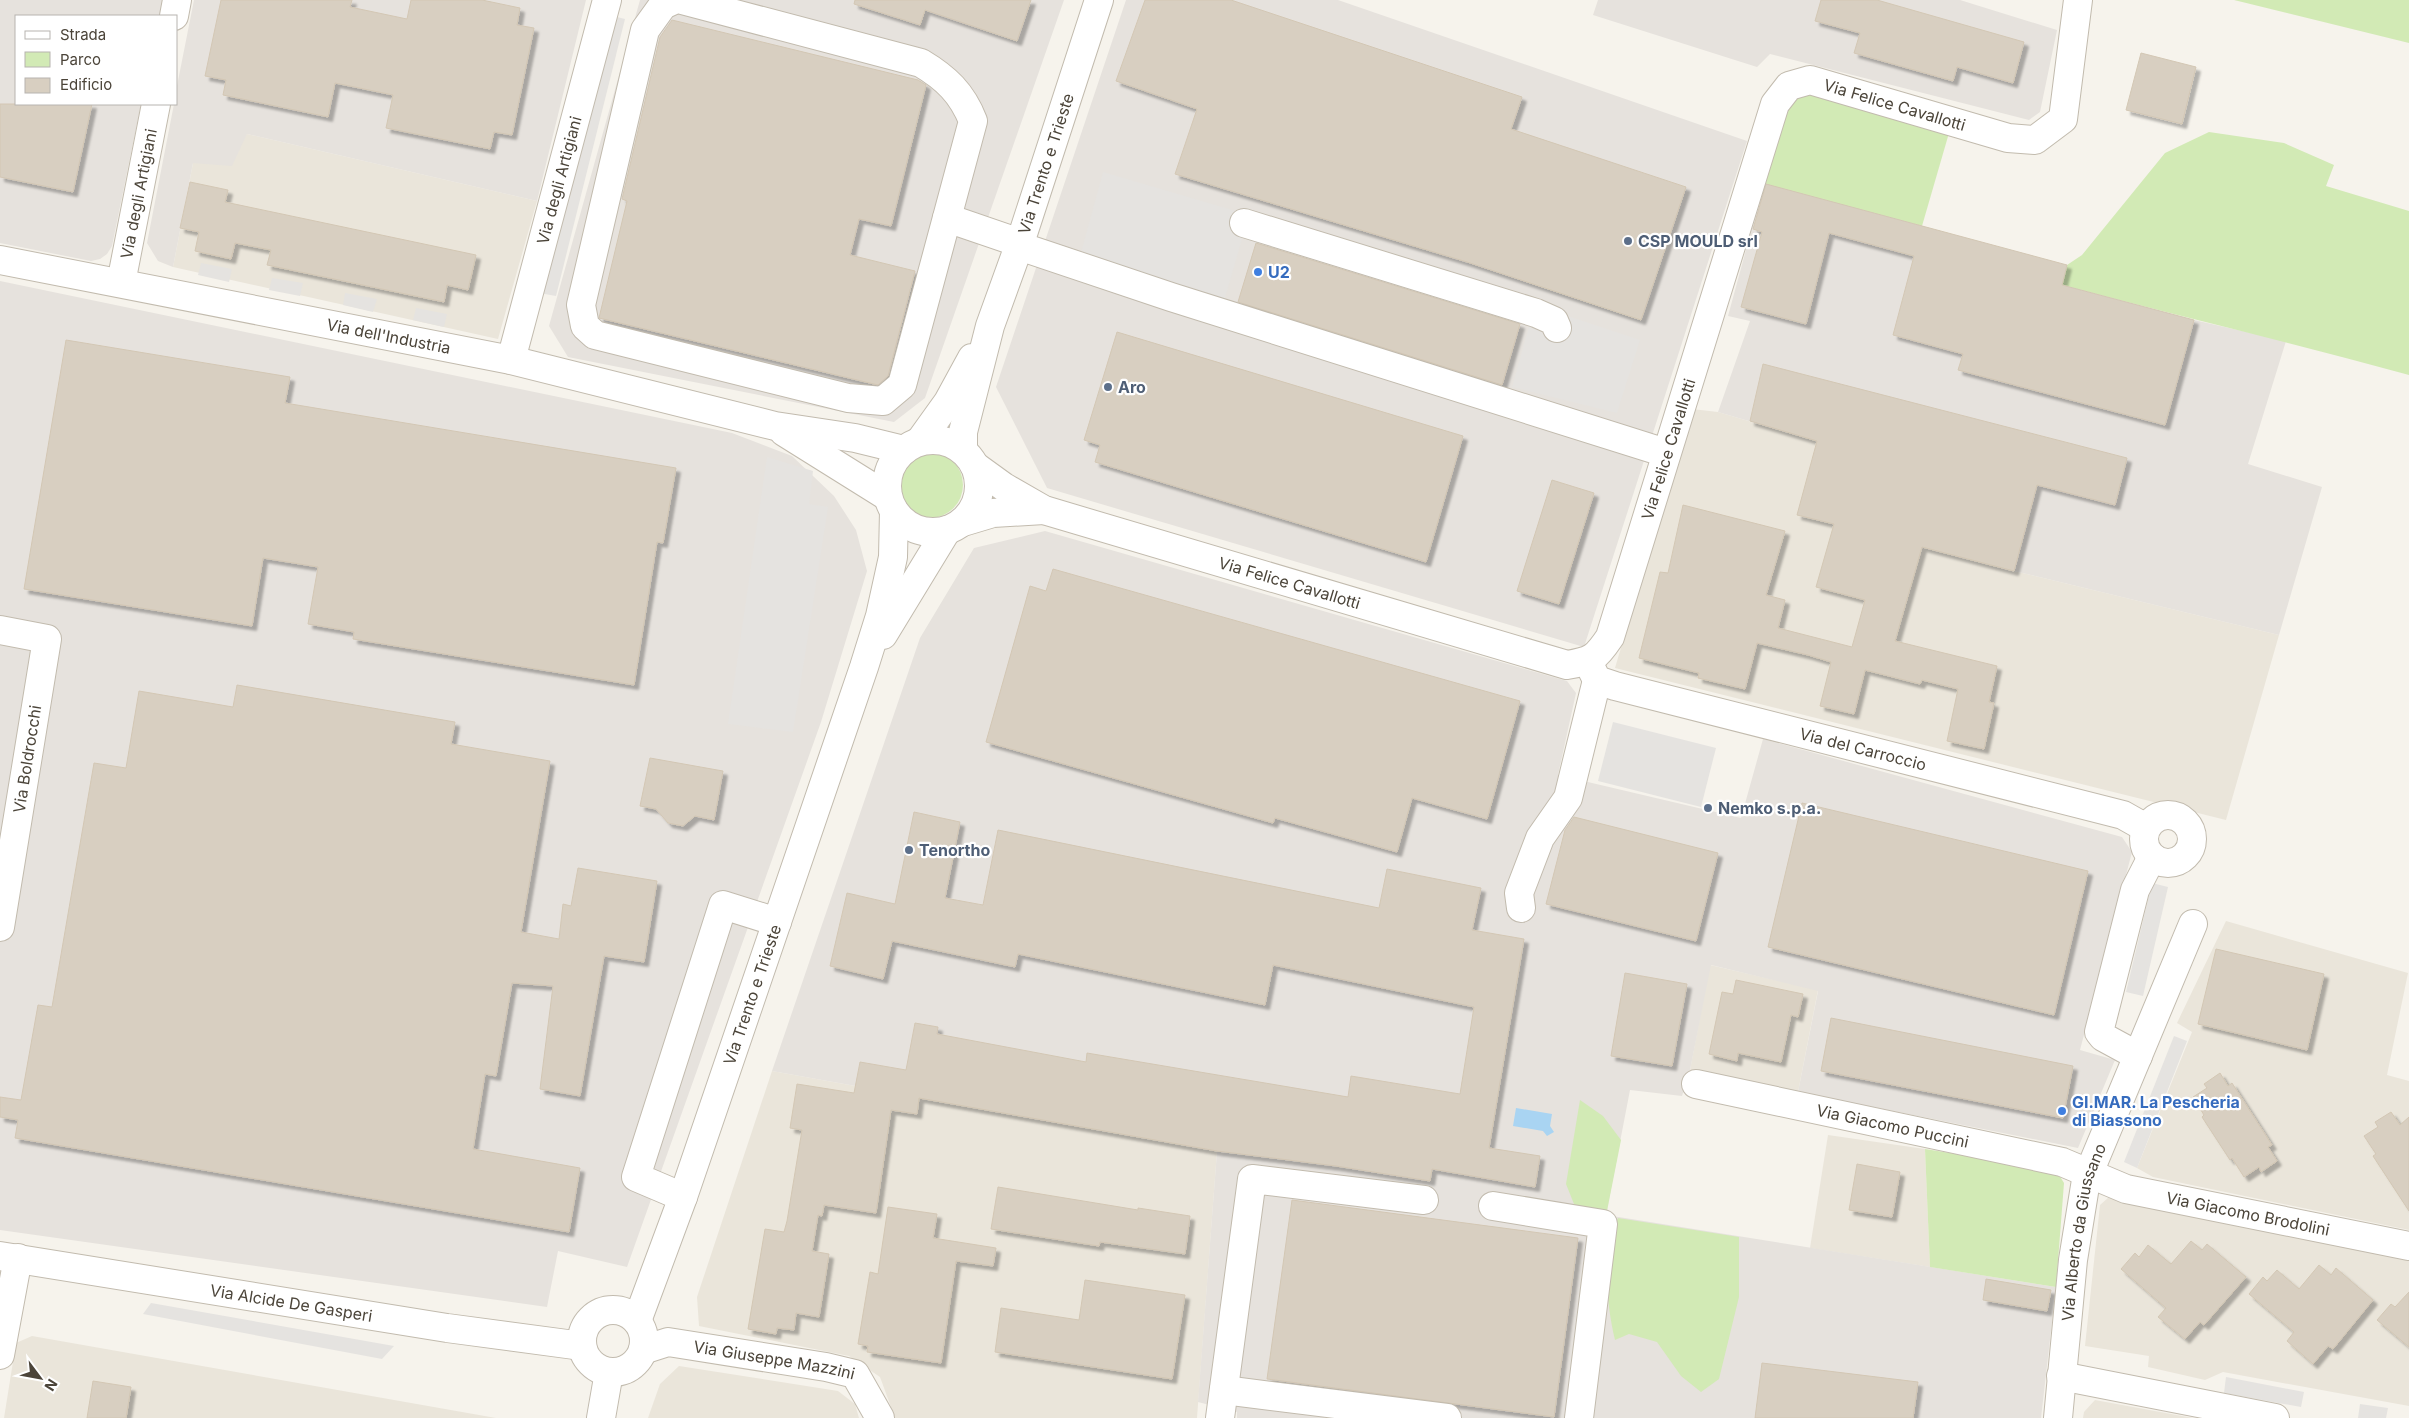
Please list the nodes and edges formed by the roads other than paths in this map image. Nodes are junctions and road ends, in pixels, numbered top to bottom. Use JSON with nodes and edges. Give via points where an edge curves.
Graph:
{"nodes":[{"id":1,"x":177,"y":0,"type":"edge"},
{"id":2,"x":607,"y":0,"type":"edge"},
{"id":3,"x":674,"y":0,"type":"edge"},
{"id":4,"x":682,"y":0,"type":"edge"},
{"id":5,"x":1099,"y":0,"type":"edge"},
{"id":6,"x":2078,"y":0,"type":"edge"},
{"id":7,"x":174,"y":15,"type":"edge"},
{"id":8,"x":156,"y":105,"type":"edge"},
{"id":9,"x":947,"y":218,"type":"junction"},
{"id":10,"x":1244,"y":223,"type":"dead end"},
{"id":11,"x":1019,"y":244,"type":"junction"},
{"id":12,"x":0,"y":260,"type":"edge"},
{"id":13,"x":120,"y":283,"type":"junction"},
{"id":14,"x":990,"y":326,"type":"junction"},
{"id":15,"x":1557,"y":328,"type":"dead end"},
{"id":16,"x":511,"y":360,"type":"junction"},
{"id":17,"x":774,"y":426,"type":"junction"},
{"id":18,"x":912,"y":446,"type":"junction"},
{"id":19,"x":1666,"y":453,"type":"junction"},
{"id":20,"x":969,"y":458,"type":"junction"},
{"id":21,"x":891,"y":504,"type":"junction"},
{"id":22,"x":1044,"y":510,"type":"junction"},
{"id":23,"x":955,"y":526,"type":"junction"},
{"id":24,"x":0,"y":630,"type":"edge"},
{"id":25,"x":864,"y":667,"type":"junction"},
{"id":26,"x":1592,"y":671,"type":"junction"},
{"id":27,"x":2146,"y":828,"type":"junction"},
{"id":28,"x":2152,"y":857,"type":"junction"},
{"id":29,"x":1521,"y":908,"type":"dead end"},
{"id":30,"x":777,"y":922,"type":"junction"},
{"id":31,"x":2193,"y":924,"type":"dead end"},
{"id":32,"x":0,"y":927,"type":"edge"},
{"id":33,"x":2138,"y":1056,"type":"junction"},
{"id":34,"x":1696,"y":1084,"type":"dead end"},
{"id":35,"x":2089,"y":1173,"type":"junction"},
{"id":36,"x":683,"y":1197,"type":"junction"},
{"id":37,"x":1424,"y":1200,"type":"dead end"},
{"id":38,"x":1493,"y":1206,"type":"dead end"},
{"id":39,"x":2409,"y":1246,"type":"edge"},
{"id":40,"x":9,"y":1257,"type":"edge"},
{"id":41,"x":637,"y":1321,"type":"junction"},
{"id":42,"x":582,"y":1346,"type":"junction"},
{"id":43,"x":643,"y":1350,"type":"junction"},
{"id":44,"x":0,"y":1356,"type":"edge"},
{"id":45,"x":609,"y":1372,"type":"junction"},
{"id":46,"x":2061,"y":1376,"type":"junction"},
{"id":47,"x":1224,"y":1390,"type":"junction"},
{"id":48,"x":601,"y":1418,"type":"edge"},
{"id":49,"x":880,"y":1418,"type":"edge"},
{"id":50,"x":1220,"y":1418,"type":"edge"},
{"id":51,"x":1446,"y":1418,"type":"edge"},
{"id":52,"x":1580,"y":1418,"type":"edge"},
{"id":53,"x":2058,"y":1418,"type":"edge"},
{"id":54,"x":2275,"y":1418,"type":"edge"}],
"edges":[{"from":1,"to":7,"type":"street"},
{"from":2,"to":16,"type":"street","name":"Via degli Artigiani"},
{"from":3,"to":9,"type":"street","via":[[663,5],[645,30],[581,305],[585,326],[594,335],[848,398],[884,401],[902,385]]},
{"from":4,"to":9,"type":"street","via":[[922,63],[948,81],[963,99],[972,121]]},
{"from":5,"to":11,"type":"street","name":"Via Trento e Trieste"},
{"from":6,"to":19,"type":"street","name":"Via Felice Cavallotti","via":[[2063,119],[2035,140],[2008,138],[1810,80],[1789,86],[1775,104]]},
{"from":8,"to":13,"type":"street","name":"Via degli Artigiani"},
{"from":9,"to":11,"type":"street"},
{"from":10,"to":15,"type":"street","via":[[1536,313],[1554,321]]},
{"from":11,"to":14,"type":"street","name":"Via Trento e Trieste"},
{"from":11,"to":19,"type":"street","via":[[1163,295]]},
{"from":12,"to":13,"type":"street","name":"Via dell'Industria"},
{"from":13,"to":16,"type":"street","name":"Via dell'Industria"},
{"from":14,"to":18,"type":"street","name":"Via Trento e Trieste","via":[[948,402]]},
{"from":14,"to":20,"type":"street","name":"Via Trento e Trieste","via":[[964,432]]},
{"from":16,"to":17,"type":"street","name":"Via dell'Industria"},
{"from":17,"to":18,"type":"street","name":"Via dell'Industria"},
{"from":17,"to":21,"type":"street","name":"Via dell'Industria"},
{"from":18,"to":20,"type":"street","via":[[942,440]]},
{"from":18,"to":21,"type":"street","name":"Via Trento e Trieste","via":[[892,463],[887,480]]},
{"from":19,"to":26,"type":"street","name":"Via Felice Cavallotti","via":[[1610,637]]},
{"from":20,"to":22,"type":"street","name":"Via Felice Cavallotti","via":[[1004,487]]},
{"from":20,"to":23,"type":"street","name":"Via Trento e Trieste","via":[[979,480],[978,496],[972,510]]},
{"from":21,"to":23,"type":"street","via":[[908,525],[921,530],[927,532]]},
{"from":21,"to":25,"type":"street","name":"Via Trento e Trieste","via":[[893,557]]},
{"from":22,"to":23,"type":"street","name":"Via Felice Cavallotti","via":[[993,514]]},
{"from":22,"to":26,"type":"street","name":"Via Felice Cavallotti"},
{"from":23,"to":25,"type":"street","name":"Via Trento e Trieste"},
{"from":24,"to":32,"type":"street","name":"Via Boldrocchi","via":[[47,639]]},
{"from":25,"to":30,"type":"street","name":"Via Trento e Trieste"},
{"from":26,"to":27,"type":"street","name":"Via del Carroccio","via":[[2123,815]]},
{"from":26,"to":29,"type":"street","via":[[1568,798],[1540,838],[1519,893]]},
{"from":27,"to":28,"type":"street","via":[[2144,843]]},
{"from":27,"to":28,"type":"street","via":[[2158,817],[2173,815],[2187,823],[2192,838],[2188,853],[2175,862],[2166,863]]},
{"from":28,"to":33,"type":"street","via":[[2135,890],[2100,1032],[2103,1037]]},
{"from":30,"to":36,"type":"street","name":"Via Trento e Trieste"},
{"from":30,"to":36,"type":"street","via":[[724,905],[636,1177]]},
{"from":31,"to":33,"type":"street","name":"Via Alberto da Giussano"},
{"from":33,"to":35,"type":"street","name":"Via Alberto da Giussano"},
{"from":34,"to":35,"type":"street","name":"Via Giacomo Puccini","via":[[2062,1162]]},
{"from":35,"to":39,"type":"street","name":"Via Giacomo Brodolini","via":[[2126,1189]]},
{"from":35,"to":46,"type":"street","name":"Via Alberto da Giussano","via":[[2072,1260]]},
{"from":36,"to":41,"type":"street","name":"Via Trento e Trieste"},
{"from":37,"to":47,"type":"street","via":[[1252,1179]]},
{"from":38,"to":52,"type":"street","via":[[1603,1224]]},
{"from":40,"to":42,"type":"street","name":"Via Alcide De Gasperi","via":[[447,1328]]},
{"from":40,"to":44,"type":"street"},
{"from":41,"to":42,"type":"street","via":[[619,1310],[600,1313],[586,1327]]},
{"from":41,"to":43,"type":"street","via":[[642,1330]]},
{"from":42,"to":45,"type":"street","via":[[591,1364]]},
{"from":43,"to":45,"type":"street","via":[[634,1365],[626,1370]]},
{"from":43,"to":49,"type":"street","name":"Via Giuseppe Mazzini","via":[[668,1342],[855,1374]]},
{"from":45,"to":48,"type":"street"},
{"from":46,"to":53,"type":"street","name":"Via Alberto da Giussano"},
{"from":46,"to":54,"type":"street"},
{"from":47,"to":50,"type":"street"},
{"from":47,"to":51,"type":"street"}]}
